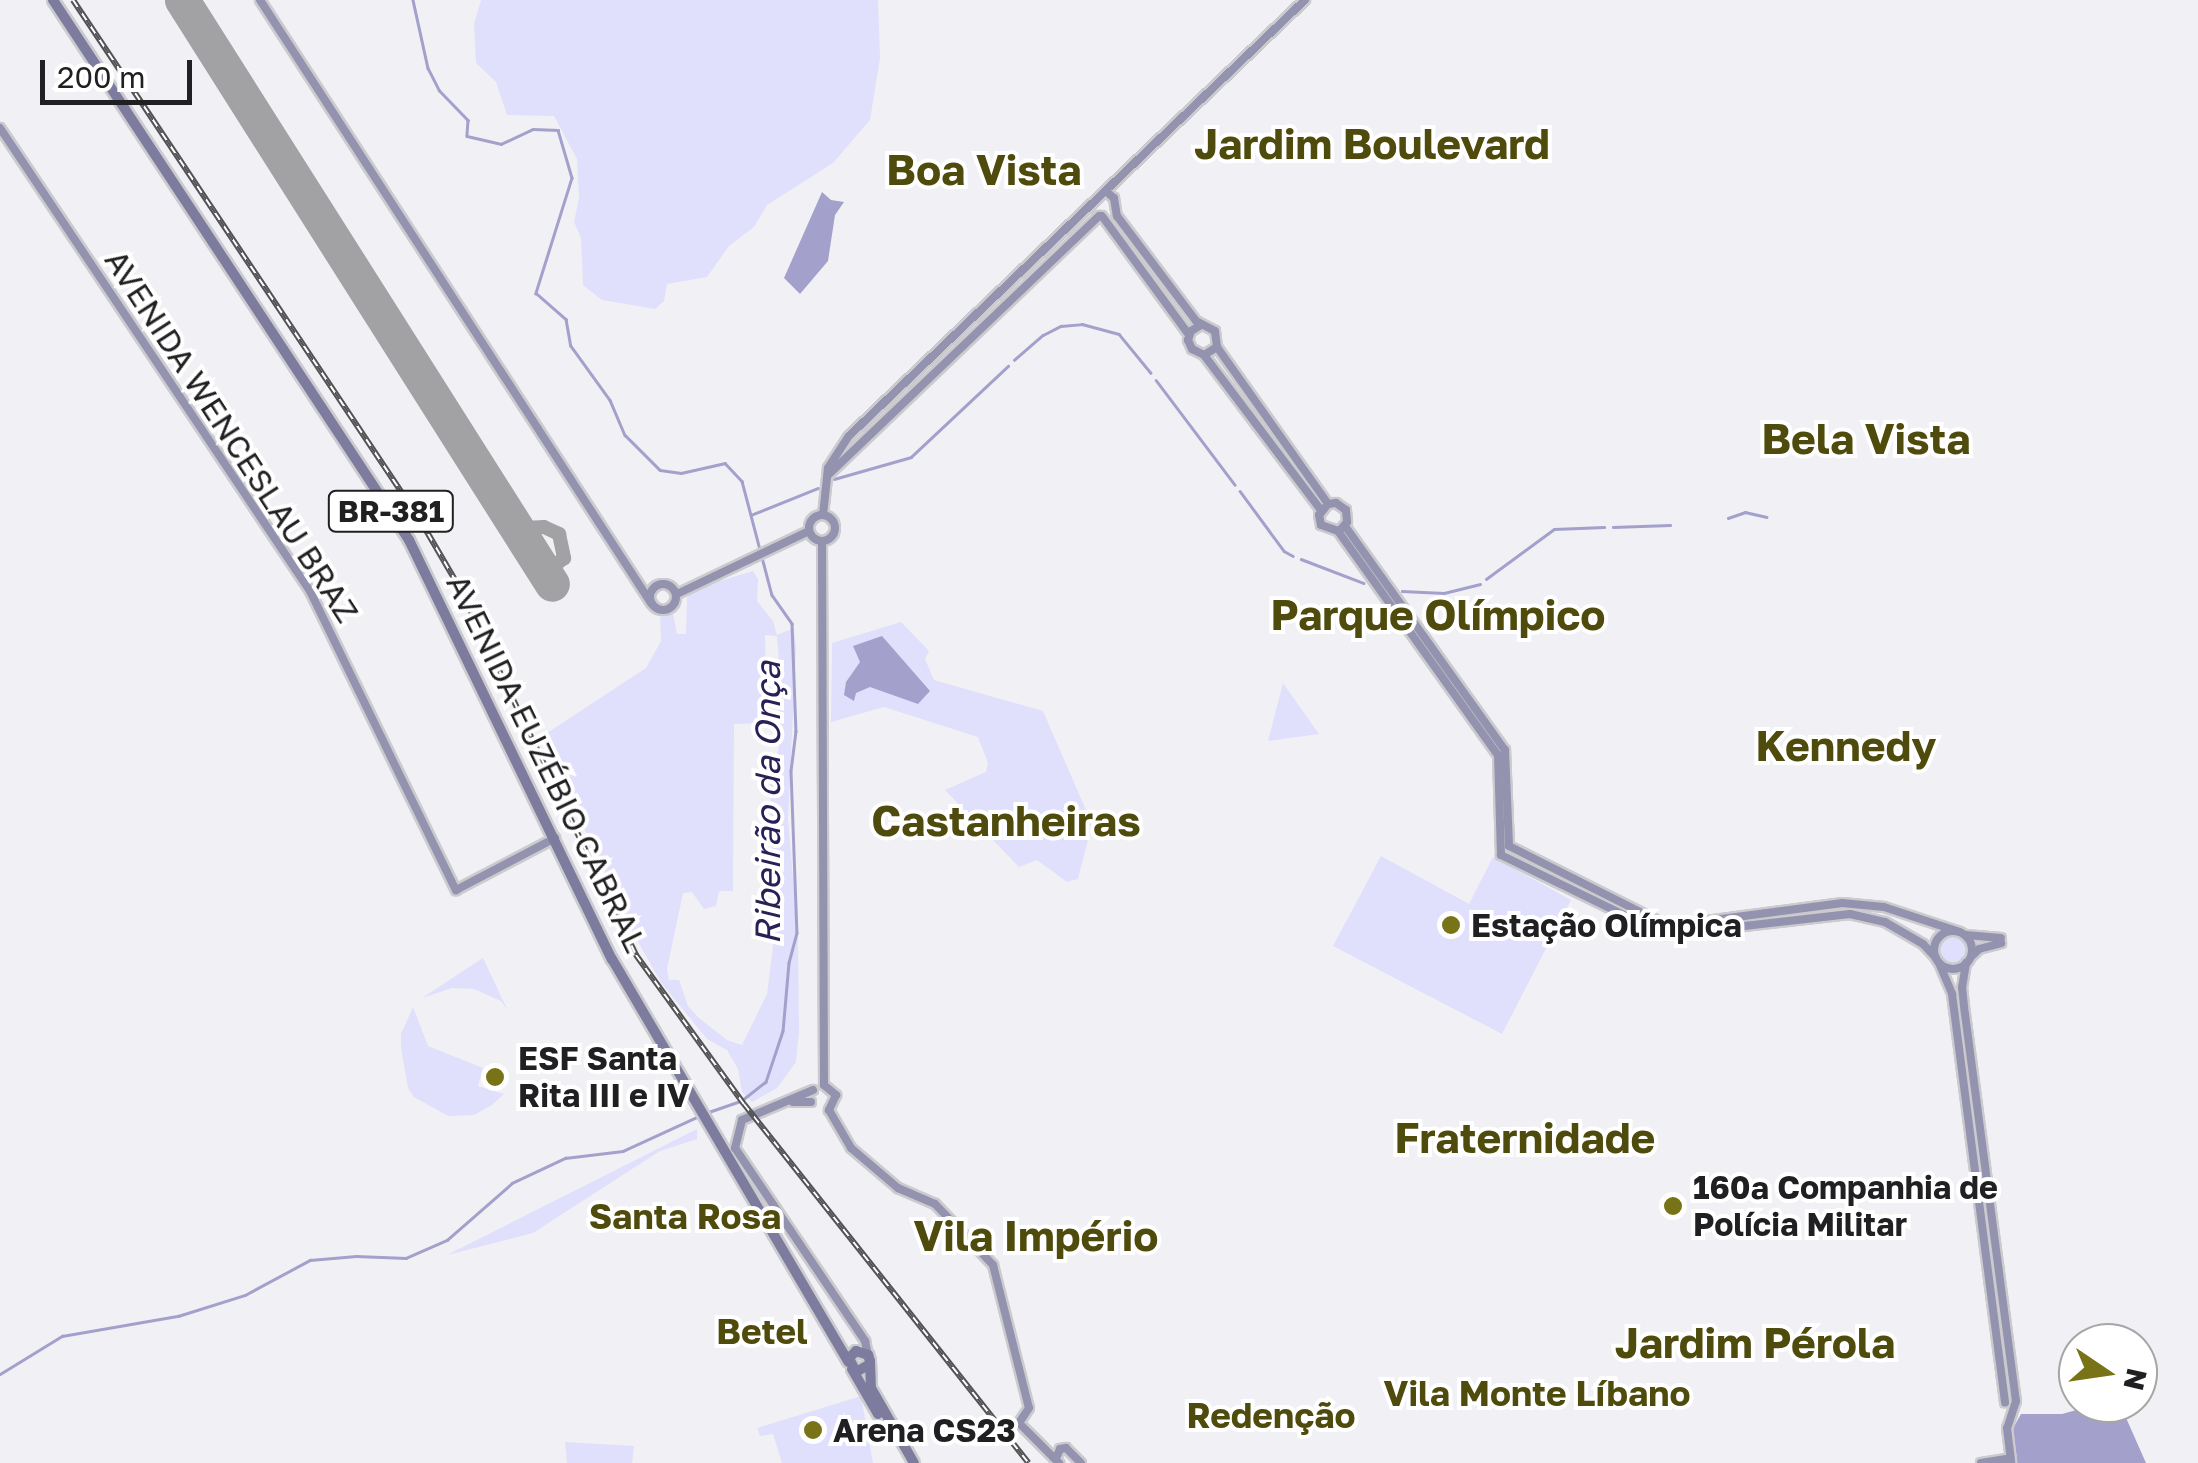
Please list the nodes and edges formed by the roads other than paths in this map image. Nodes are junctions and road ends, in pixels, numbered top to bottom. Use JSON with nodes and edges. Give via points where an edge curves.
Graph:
{"nodes":[{"id":1,"x":53,"y":0,"type":"edge"},
{"id":2,"x":260,"y":0,"type":"edge"},
{"id":3,"x":1305,"y":0,"type":"edge"},
{"id":4,"x":0,"y":128,"type":"edge"},
{"id":5,"x":1107,"y":192,"type":"junction"},
{"id":6,"x":1092,"y":207,"type":"junction"},
{"id":7,"x":1114,"y":210,"type":"junction"},
{"id":8,"x":1101,"y":216,"type":"junction"},
{"id":9,"x":1201,"y":325,"type":"junction"},
{"id":10,"x":1189,"y":335,"type":"junction"},
{"id":11,"x":1217,"y":347,"type":"junction"},
{"id":12,"x":1204,"y":355,"type":"junction"},
{"id":13,"x":828,"y":475,"type":"junction"},
{"id":14,"x":1324,"y":507,"type":"junction"},
{"id":15,"x":823,"y":514,"type":"junction"},
{"id":16,"x":1341,"y":528,"type":"junction"},
{"id":17,"x":810,"y":531,"type":"junction"},
{"id":18,"x":822,"y":541,"type":"junction"},
{"id":19,"x":637,"y":578,"type":"junction"},
{"id":20,"x":655,"y":587,"type":"junction"},
{"id":21,"x":676,"y":594,"type":"junction"},
{"id":22,"x":651,"y":603,"type":"junction"},
{"id":23,"x":554,"y":838,"type":"junction"},
{"id":24,"x":1963,"y":934,"type":"junction"},
{"id":25,"x":1937,"y":960,"type":"junction"},
{"id":26,"x":1968,"y":961,"type":"junction"},
{"id":27,"x":824,"y":1086,"type":"junction"},
{"id":28,"x":813,"y":1090,"type":"junction"},
{"id":29,"x":789,"y":1102,"type":"junction"},
{"id":30,"x":811,"y":1102,"type":"junction"},
{"id":31,"x":829,"y":1110,"type":"junction"},
{"id":32,"x":854,"y":1327,"type":"junction"},
{"id":33,"x":858,"y":1358,"type":"junction"},
{"id":34,"x":2005,"y":1403,"type":"dead end"},
{"id":35,"x":1047,"y":1446,"type":"junction"},
{"id":36,"x":1062,"y":1448,"type":"junction"},
{"id":37,"x":1076,"y":1459,"type":"edge"},
{"id":38,"x":2011,"y":1460,"type":"edge"},
{"id":39,"x":906,"y":1463,"type":"edge"},
{"id":40,"x":914,"y":1463,"type":"edge"},
{"id":41,"x":1059,"y":1463,"type":"edge"},
{"id":42,"x":1980,"y":1463,"type":"edge"}],
"edges":[{"from":1,"to":23,"type":"main road","name":"AVENIDA EUZÉBIO CABRAL","number":"BR-381","via":[[409,540]]},
{"from":2,"to":19,"type":"street"},
{"from":3,"to":5,"type":"street"},
{"from":4,"to":23,"type":"street","name":"AVENIDA WENCESLAU BRAZ","via":[[310,591],[456,890]]},
{"from":5,"to":6,"type":"street"},
{"from":5,"to":7,"type":"street"},
{"from":6,"to":8,"type":"street"},
{"from":6,"to":13,"type":"street","via":[[849,436]]},
{"from":7,"to":8,"type":"street"},
{"from":7,"to":9,"type":"street"},
{"from":8,"to":10,"type":"street"},
{"from":8,"to":13,"type":"street"},
{"from":9,"to":10,"type":"street"},
{"from":9,"to":11,"type":"street","via":[[1216,331]]},
{"from":10,"to":12,"type":"street","via":[[1192,350]]},
{"from":11,"to":12,"type":"street"},
{"from":11,"to":14,"type":"street"},
{"from":12,"to":14,"type":"street"},
{"from":13,"to":15,"type":"street"},
{"from":14,"to":16,"type":"street","via":[[1321,524]]},
{"from":14,"to":16,"type":"street","via":[[1340,504],[1346,510]]},
{"from":15,"to":17,"type":"street","via":[[812,520]]},
{"from":15,"to":18,"type":"street","via":[[836,528]]},
{"from":16,"to":24,"type":"street","via":[[1505,750],[1509,846],[1668,926],[1854,903]]},
{"from":16,"to":25,"type":"street","via":[[1498,755],[1501,855],[1665,935],[1850,914],[1885,922]]},
{"from":17,"to":18,"type":"street"},
{"from":17,"to":21,"type":"street"},
{"from":18,"to":27,"type":"street"},
{"from":19,"to":20,"type":"street"},
{"from":19,"to":22,"type":"street"},
{"from":20,"to":21,"type":"street","via":[[670,586]]},
{"from":20,"to":22,"type":"street"},
{"from":21,"to":22,"type":"street","via":[[670,609]]},
{"from":23,"to":33,"type":"main road","name":"AVENIDA EUZÉBIO CABRAL","number":"BR-381","via":[[612,959],[709,1126],[839,1344]]},
{"from":24,"to":25,"type":"street","via":[[1941,935],[1934,946]]},
{"from":24,"to":26,"type":"street","via":[[1972,946]]},
{"from":24,"to":26,"type":"street","via":[[2001,940]]},
{"from":25,"to":26,"type":"street","via":[[1956,969]]},
{"from":25,"to":34,"type":"street","via":[[1952,994]]},
{"from":26,"to":38,"type":"street","via":[[1962,987],[2016,1401],[2006,1428]]},
{"from":27,"to":28,"type":"street"},
{"from":27,"to":31,"type":"street","via":[[836,1095]]},
{"from":28,"to":29,"type":"street"},
{"from":28,"to":30,"type":"street"},
{"from":29,"to":30,"type":"street"},
{"from":29,"to":32,"type":"street","via":[[742,1120],[735,1148]]},
{"from":30,"to":31,"type":"street"},
{"from":31,"to":35,"type":"street","via":[[852,1148],[898,1188],[935,1204],[993,1264],[1029,1408],[1019,1421]]},
{"from":32,"to":33,"type":"street"},
{"from":32,"to":33,"type":"street","via":[[865,1341]]},
{"from":33,"to":39,"type":"main road","number":"BR-381"},
{"from":33,"to":40,"type":"main road","number":"BR-381"},
{"from":35,"to":36,"type":"street"},
{"from":35,"to":41,"type":"street"},
{"from":36,"to":37,"type":"street"},
{"from":36,"to":41,"type":"street"},
{"from":38,"to":42,"type":"street"}]}
